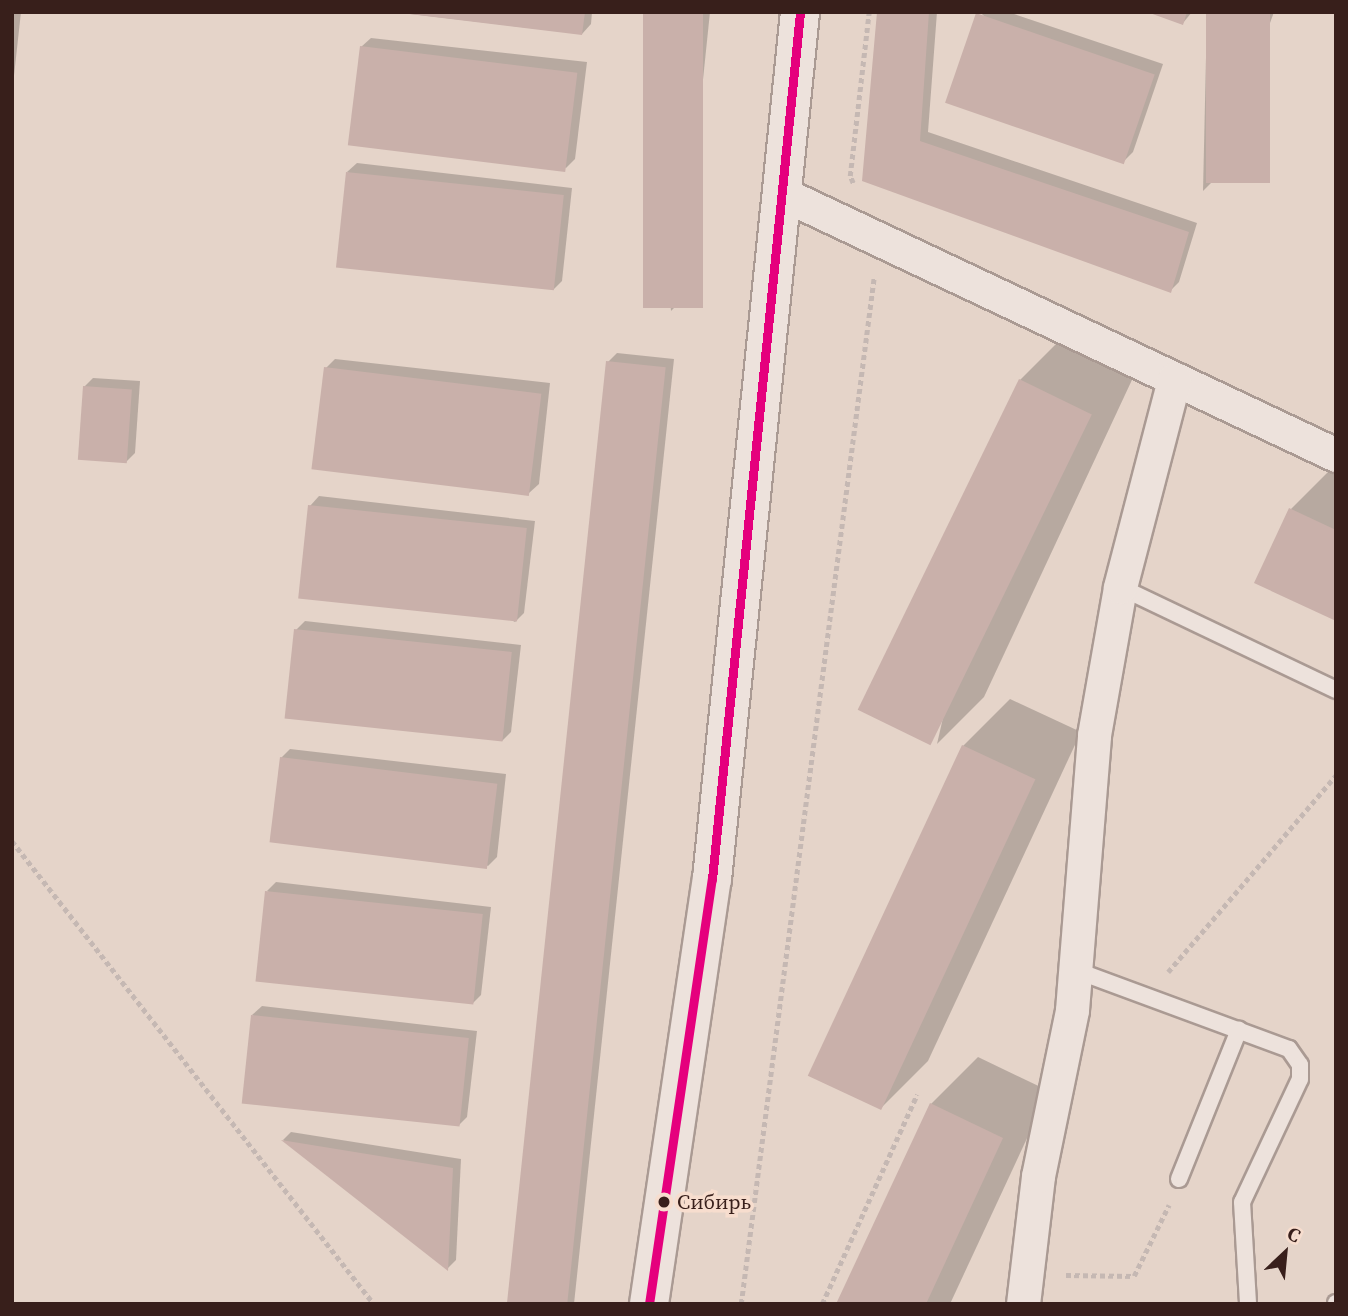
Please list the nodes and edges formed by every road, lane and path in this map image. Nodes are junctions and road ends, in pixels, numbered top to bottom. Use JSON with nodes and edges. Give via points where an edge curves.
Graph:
{"nodes":[{"id":1,"x":800,"y":12,"type":"edge"},
{"id":2,"x":869,"y":12,"type":"edge"},
{"id":3,"x":781,"y":194,"type":"junction"},
{"id":4,"x":879,"y":239,"type":"junction"},
{"id":5,"x":1174,"y":379,"type":"junction"},
{"id":6,"x":1336,"y":455,"type":"edge"},
{"id":7,"x":1120,"y":587,"type":"junction"},
{"id":8,"x":1336,"y":690,"type":"edge"},
{"id":9,"x":1336,"y":775,"type":"edge"},
{"id":10,"x":12,"y":841,"type":"edge"},
{"id":11,"x":1075,"y":970,"type":"junction"},
{"id":12,"x":1147,"y":996,"type":"junction"},
{"id":13,"x":1239,"y":1030,"type":"junction"},
{"id":14,"x":917,"y":1095,"type":"dead end"},
{"id":15,"x":1179,"y":1179,"type":"joint"},
{"id":16,"x":1025,"y":1289,"type":"edge"},
{"id":17,"x":374,"y":1304,"type":"edge"},
{"id":18,"x":649,"y":1304,"type":"edge"},
{"id":19,"x":741,"y":1304,"type":"edge"},
{"id":20,"x":822,"y":1304,"type":"edge"},
{"id":21,"x":1248,"y":1304,"type":"edge"}],
"edges":[{"from":1,"to":3,"type":"street"},
{"from":2,"to":4,"type":"path","via":[[850,176]]},
{"from":3,"to":4,"type":"street"},
{"from":3,"to":18,"type":"street","via":[[712,879]]},
{"from":4,"to":5,"type":"street"},
{"from":4,"to":19,"type":"path"},
{"from":5,"to":6,"type":"street"},
{"from":5,"to":7,"type":"street"},
{"from":7,"to":8,"type":"lane"},
{"from":7,"to":11,"type":"street","via":[[1094,735]]},
{"from":9,"to":12,"type":"path"},
{"from":10,"to":17,"type":"path"},
{"from":11,"to":12,"type":"lane"},
{"from":11,"to":16,"type":"street","via":[[1072,1010],[1038,1177]]},
{"from":12,"to":13,"type":"lane"},
{"from":13,"to":15,"type":"lane"},
{"from":13,"to":21,"type":"lane","via":[[1289,1049],[1300,1065],[1300,1079],[1242,1202]]},
{"from":14,"to":20,"type":"path"},
{"from":15,"to":16,"type":"path","via":[[1156,1240],[1134,1276]]}]}
